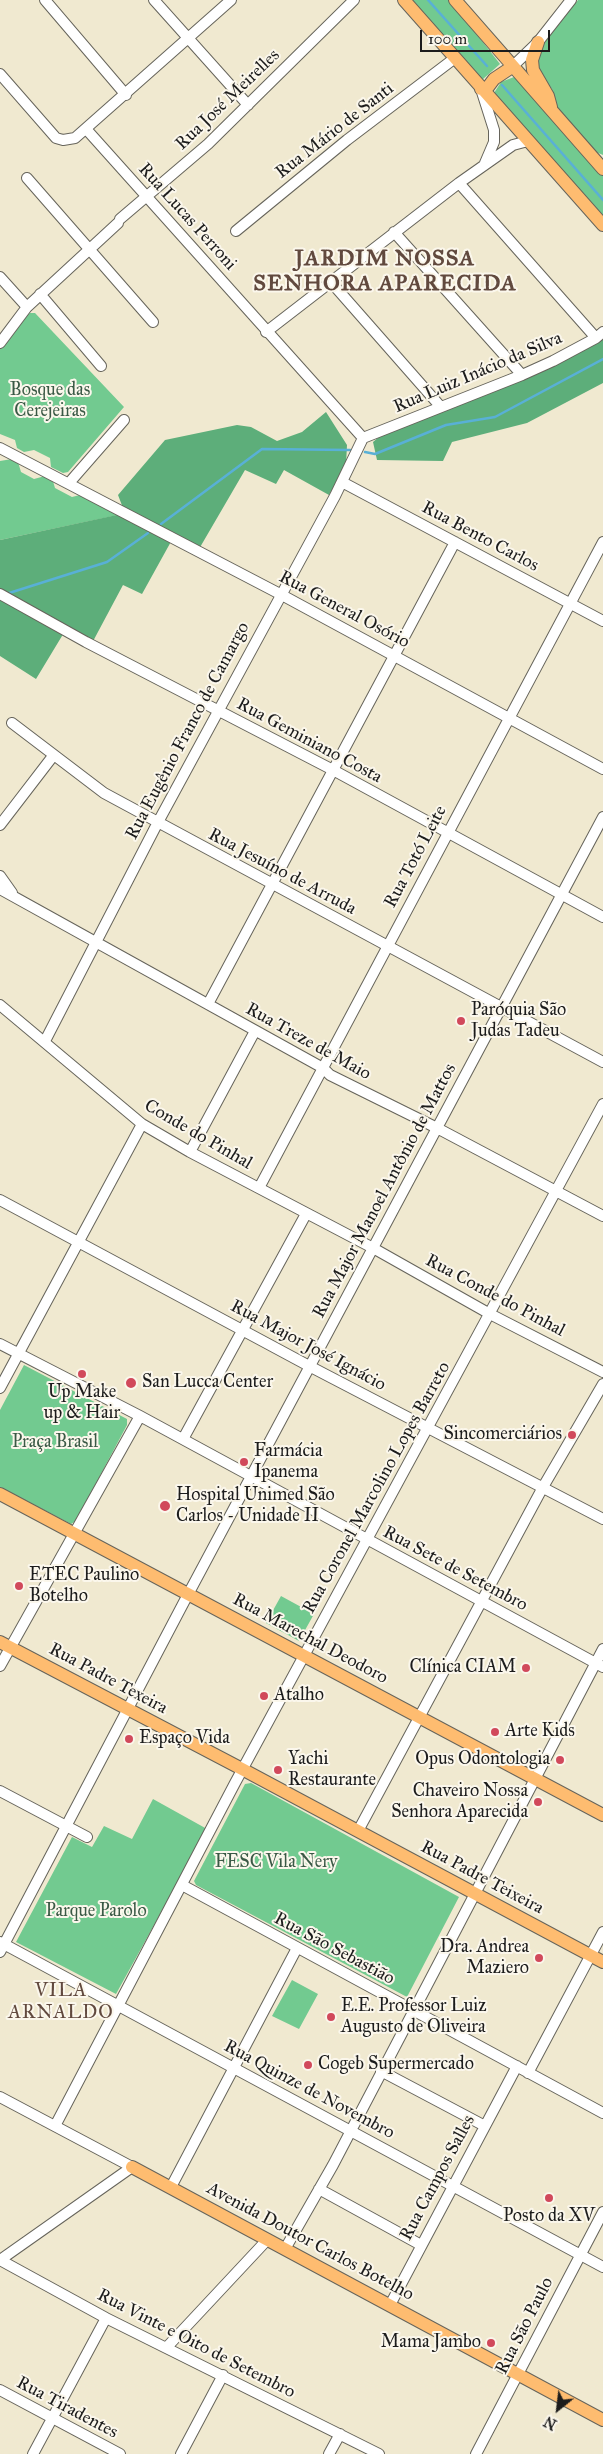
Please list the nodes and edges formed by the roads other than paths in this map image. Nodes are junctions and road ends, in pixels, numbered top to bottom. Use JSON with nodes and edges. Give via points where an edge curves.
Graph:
{"nodes":[{"id":1,"x":45,"y":0,"type":"edge"},
{"id":2,"x":154,"y":0,"type":"edge"},
{"id":3,"x":231,"y":0,"type":"edge"},
{"id":4,"x":354,"y":0,"type":"edge"},
{"id":5,"x":404,"y":0,"type":"edge"},
{"id":6,"x":571,"y":0,"type":"edge"},
{"id":7,"x":460,"y":2,"type":"edge"},
{"id":8,"x":189,"y":39,"type":"junction"},
{"id":9,"x":538,"y":42,"type":"junction"},
{"id":10,"x":455,"y":58,"type":"junction"},
{"id":11,"x":512,"y":67,"type":"junction"},
{"id":12,"x":0,"y":74,"type":"edge"},
{"id":13,"x":481,"y":89,"type":"junction"},
{"id":14,"x":126,"y":94,"type":"junction"},
{"id":15,"x":248,"y":105,"type":"junction"},
{"id":16,"x":552,"y":112,"type":"junction"},
{"id":17,"x":87,"y":130,"type":"junction"},
{"id":18,"x":528,"y":141,"type":"junction"},
{"id":19,"x":484,"y":166,"type":"junction"},
{"id":20,"x":603,"y":169,"type":"edge"},
{"id":21,"x":27,"y":178,"type":"dead end"},
{"id":22,"x":459,"y":183,"type":"junction"},
{"id":23,"x":147,"y":196,"type":"junction"},
{"id":24,"x":603,"y":225,"type":"edge"},
{"id":25,"x":236,"y":231,"type":"dead end"},
{"id":26,"x":394,"y":232,"type":"junction"},
{"id":27,"x":90,"y":250,"type":"junction"},
{"id":28,"x":0,"y":277,"type":"edge"},
{"id":29,"x":330,"y":282,"type":"junction"},
{"id":30,"x":40,"y":294,"type":"junction"},
{"id":31,"x":27,"y":307,"type":"junction"},
{"id":32,"x":153,"y":322,"type":"dead end"},
{"id":33,"x":266,"y":332,"type":"junction"},
{"id":34,"x":600,"y":335,"type":"edge"},
{"id":35,"x":0,"y":344,"type":"edge"},
{"id":36,"x":101,"y":366,"type":"dead end"},
{"id":37,"x":522,"y":375,"type":"junction"},
{"id":38,"x":440,"y":406,"type":"junction"},
{"id":39,"x":124,"y":420,"type":"dead end"},
{"id":40,"x":363,"y":438,"type":"junction"},
{"id":41,"x":0,"y":448,"type":"edge"},
{"id":42,"x":69,"y":482,"type":"junction"},
{"id":43,"x":342,"y":482,"type":"junction"},
{"id":44,"x":455,"y":542,"type":"junction"},
{"id":45,"x":603,"y":542,"type":"edge"},
{"id":46,"x":0,"y":594,"type":"edge"},
{"id":47,"x":280,"y":594,"type":"junction"},
{"id":48,"x":571,"y":604,"type":"junction"},
{"id":49,"x":603,"y":621,"type":"edge"},
{"id":50,"x":395,"y":656,"type":"junction"},
{"id":51,"x":217,"y":711,"type":"junction"},
{"id":52,"x":509,"y":717,"type":"junction"},
{"id":53,"x":12,"y":723,"type":"dead end"},
{"id":54,"x":53,"y":756,"type":"junction"},
{"id":55,"x":603,"y":769,"type":"edge"},
{"id":56,"x":333,"y":770,"type":"junction"},
{"id":57,"x":603,"y":817,"type":"edge"},
{"id":58,"x":157,"y":824,"type":"junction"},
{"id":59,"x":0,"y":825,"type":"edge"},
{"id":60,"x":448,"y":832,"type":"junction"},
{"id":61,"x":0,"y":876,"type":"edge"},
{"id":62,"x":272,"y":885,"type":"junction"},
{"id":63,"x":0,"y":889,"type":"edge"},
{"id":64,"x":12,"y":894,"type":"junction"},
{"id":65,"x":562,"y":895,"type":"junction"},
{"id":66,"x":603,"y":917,"type":"edge"},
{"id":67,"x":95,"y":943,"type":"junction"},
{"id":68,"x":387,"y":946,"type":"junction"},
{"id":69,"x":208,"y":1004,"type":"junction"},
{"id":70,"x":0,"y":1005,"type":"edge"},
{"id":71,"x":501,"y":1008,"type":"junction"},
{"id":72,"x":255,"y":1031,"type":"junction"},
{"id":73,"x":44,"y":1041,"type":"junction"},
{"id":74,"x":603,"y":1062,"type":"edge"},
{"id":75,"x":323,"y":1068,"type":"junction"},
{"id":76,"x":603,"y":1104,"type":"edge"},
{"id":77,"x":142,"y":1124,"type":"junction"},
{"id":78,"x":437,"y":1128,"type":"junction"},
{"id":79,"x":190,"y":1152,"type":"junction"},
{"id":80,"x":259,"y":1188,"type":"junction"},
{"id":81,"x":556,"y":1191,"type":"junction"},
{"id":82,"x":0,"y":1200,"type":"edge"},
{"id":83,"x":306,"y":1214,"type":"junction"},
{"id":84,"x":603,"y":1216,"type":"edge"},
{"id":85,"x":78,"y":1242,"type":"junction"},
{"id":86,"x":373,"y":1248,"type":"junction"},
{"id":87,"x":490,"y":1314,"type":"junction"},
{"id":88,"x":244,"y":1331,"type":"junction"},
{"id":89,"x":0,"y":1344,"type":"edge"},
{"id":90,"x":18,"y":1353,"type":"junction"},
{"id":91,"x":311,"y":1367,"type":"junction"},
{"id":92,"x":603,"y":1372,"type":"edge"},
{"id":93,"x":603,"y":1384,"type":"edge"},
{"id":94,"x":0,"y":1388,"type":"edge"},
{"id":95,"x":140,"y":1416,"type":"junction"},
{"id":96,"x":428,"y":1427,"type":"junction"},
{"id":97,"x":183,"y":1439,"type":"junction"},
{"id":98,"x":252,"y":1477,"type":"junction"},
{"id":99,"x":543,"y":1487,"type":"junction"},
{"id":100,"x":0,"y":1494,"type":"edge"},
{"id":101,"x":603,"y":1519,"type":"edge"},
{"id":102,"x":73,"y":1533,"type":"junction"},
{"id":103,"x":367,"y":1540,"type":"junction"},
{"id":104,"x":188,"y":1594,"type":"junction"},
{"id":105,"x":481,"y":1601,"type":"junction"},
{"id":106,"x":5,"y":1645,"type":"edge"},
{"id":107,"x":603,"y":1649,"type":"edge"},
{"id":108,"x":304,"y":1656,"type":"junction"},
{"id":109,"x":599,"y":1665,"type":"edge"},
{"id":110,"x":0,"y":1666,"type":"edge"},
{"id":111,"x":128,"y":1709,"type":"junction"},
{"id":112,"x":419,"y":1718,"type":"junction"},
{"id":113,"x":242,"y":1769,"type":"junction"},
{"id":114,"x":535,"y":1779,"type":"junction"},
{"id":115,"x":0,"y":1791,"type":"edge"},
{"id":116,"x":603,"y":1815,"type":"edge"},
{"id":117,"x":66,"y":1826,"type":"junction"},
{"id":118,"x":358,"y":1831,"type":"junction"},
{"id":119,"x":87,"y":1836,"type":"dead end"},
{"id":120,"x":182,"y":1885,"type":"junction"},
{"id":121,"x":474,"y":1894,"type":"junction"},
{"id":122,"x":603,"y":1932,"type":"edge"},
{"id":123,"x":1,"y":1946,"type":"edge"},
{"id":124,"x":297,"y":1948,"type":"junction"},
{"id":125,"x":590,"y":1956,"type":"junction"},
{"id":126,"x":603,"y":1962,"type":"edge"},
{"id":127,"x":118,"y":2007,"type":"junction"},
{"id":128,"x":413,"y":2010,"type":"junction"},
{"id":129,"x":517,"y":2066,"type":"junction"},
{"id":130,"x":234,"y":2069,"type":"junction"},
{"id":131,"x":381,"y":2071,"type":"junction"},
{"id":132,"x":528,"y":2072,"type":"junction"},
{"id":133,"x":0,"y":2097,"type":"edge"},
{"id":134,"x":603,"y":2113,"type":"edge"},
{"id":135,"x":483,"y":2125,"type":"junction"},
{"id":136,"x":55,"y":2126,"type":"junction"},
{"id":137,"x":350,"y":2130,"type":"junction"},
{"id":138,"x":132,"y":2167,"type":"junction"},
{"id":139,"x":452,"y":2185,"type":"junction"},
{"id":140,"x":171,"y":2187,"type":"junction"},
{"id":141,"x":319,"y":2189,"type":"junction"},
{"id":142,"x":603,"y":2212,"type":"edge"},
{"id":143,"x":267,"y":2240,"type":"junction"},
{"id":144,"x":421,"y":2245,"type":"junction"},
{"id":145,"x":285,"y":2249,"type":"junction"},
{"id":146,"x":580,"y":2255,"type":"junction"},
{"id":147,"x":0,"y":2260,"type":"edge"},
{"id":148,"x":603,"y":2267,"type":"edge"},
{"id":149,"x":390,"y":2305,"type":"junction"},
{"id":150,"x":106,"y":2318,"type":"junction"},
{"id":151,"x":167,"y":2347,"type":"junction"},
{"id":152,"x":518,"y":2374,"type":"junction"},
{"id":153,"x":223,"y":2375,"type":"junction"},
{"id":154,"x":0,"y":2390,"type":"edge"},
{"id":155,"x":52,"y":2418,"type":"junction"},
{"id":156,"x":603,"y":2420,"type":"edge"},
{"id":157,"x":340,"y":2434,"type":"junction"},
{"id":158,"x":33,"y":2454,"type":"edge"},
{"id":159,"x":120,"y":2454,"type":"edge"},
{"id":160,"x":181,"y":2454,"type":"edge"},
{"id":161,"x":329,"y":2454,"type":"edge"},
{"id":162,"x":379,"y":2454,"type":"edge"},
{"id":163,"x":476,"y":2454,"type":"edge"}],
"edges":[{"from":1,"to":14,"type":"street"},
{"from":2,"to":8,"type":"street"},
{"from":3,"to":8,"type":"street"},
{"from":4,"to":15,"type":"street","name":"Rua José Meirelles"},
{"from":5,"to":10,"type":"main road"},
{"from":6,"to":9,"type":"street"},
{"from":7,"to":11,"type":"main road"},
{"from":8,"to":14,"type":"street"},
{"from":8,"to":15,"type":"street"},
{"from":9,"to":11,"type":"street"},
{"from":9,"to":16,"type":"main road","via":[[532,60],[533,70],[548,96]]},
{"from":10,"to":13,"type":"main road"},
{"from":10,"to":25,"type":"street","name":"Rua Mário de Santi","via":[[347,140]]},
{"from":11,"to":13,"type":"main road"},
{"from":11,"to":16,"type":"main road"},
{"from":12,"to":17,"type":"street","via":[[56,138],[75,138]]},
{"from":13,"to":18,"type":"main road"},
{"from":13,"to":19,"type":"street","via":[[494,130],[494,142]]},
{"from":14,"to":17,"type":"street"},
{"from":15,"to":23,"type":"street","name":"Rua José Meirelles"},
{"from":16,"to":20,"type":"main road"},
{"from":17,"to":23,"type":"street","name":"Rua Lucas Perroni"},
{"from":18,"to":19,"type":"street","via":[[513,145]]},
{"from":18,"to":24,"type":"main road"},
{"from":19,"to":22,"type":"street"},
{"from":21,"to":27,"type":"street"},
{"from":22,"to":26,"type":"street"},
{"from":22,"to":34,"type":"street"},
{"from":23,"to":27,"type":"street","name":"Rua José Meirelles"},
{"from":23,"to":33,"type":"street","name":"Rua Lucas Perroni"},
{"from":26,"to":29,"type":"street"},
{"from":26,"to":37,"type":"street"},
{"from":27,"to":30,"type":"street","name":"Rua José Meirelles"},
{"from":27,"to":32,"type":"street"},
{"from":28,"to":31,"type":"street"},
{"from":29,"to":33,"type":"street"},
{"from":29,"to":38,"type":"street"},
{"from":30,"to":31,"type":"street","name":"Rua José Meirelles"},
{"from":30,"to":36,"type":"street"},
{"from":31,"to":35,"type":"street","name":"Rua José Meirelles"},
{"from":33,"to":40,"type":"street","name":"Rua Lucas Perroni"},
{"from":34,"to":37,"type":"street","name":"Rua Luiz Inácio da Silva"},
{"from":37,"to":38,"type":"street","name":"Rua Luiz Inácio da Silva"},
{"from":38,"to":40,"type":"street","name":"Rua Luiz Inácio da Silva"},
{"from":39,"to":42,"type":"street"},
{"from":40,"to":43,"type":"street","name":"Rua Eugênio Franco de Camargo"},
{"from":41,"to":42,"type":"street","name":"Rua General Osório"},
{"from":42,"to":47,"type":"street","name":"Rua General Osório"},
{"from":43,"to":44,"type":"street","name":"Rua Bento Carlos"},
{"from":43,"to":47,"type":"street","name":"Rua Eugênio Franco de Camargo"},
{"from":44,"to":48,"type":"street","name":"Rua Bento Carlos"},
{"from":44,"to":50,"type":"street"},
{"from":45,"to":48,"type":"street","name":"Rua Totó Leite"},
{"from":46,"to":51,"type":"street","name":"Rua Geminiano Costa"},
{"from":47,"to":50,"type":"street","name":"Rua General Osório"},
{"from":47,"to":51,"type":"street","name":"Rua Eugênio Franco de Camargo"},
{"from":48,"to":49,"type":"street","name":"Rua Bento Carlos"},
{"from":48,"to":52,"type":"street","name":"Rua Totó Leite"},
{"from":50,"to":52,"type":"street","name":"Rua General Osório"},
{"from":50,"to":56,"type":"street"},
{"from":51,"to":56,"type":"street","name":"Rua Geminiano Costa"},
{"from":51,"to":58,"type":"street","name":"Rua Eugênio Franco de Camargo"},
{"from":52,"to":55,"type":"street","name":"Rua General Osório"},
{"from":52,"to":60,"type":"street","name":"Rua Totó Leite"},
{"from":53,"to":54,"type":"street","name":"Rua Jesuíno de Arruda"},
{"from":54,"to":58,"type":"street","name":"Rua Jesuíno de Arruda","via":[[104,793]]},
{"from":54,"to":59,"type":"street"},
{"from":56,"to":60,"type":"street","name":"Rua Geminiano Costa"},
{"from":56,"to":62,"type":"street"},
{"from":57,"to":65,"type":"street","name":"Rua Major Manoel Antônio de Mattos"},
{"from":58,"to":62,"type":"street","name":"Rua Jesuíno de Arruda"},
{"from":58,"to":67,"type":"street","name":"Rua Eugênio Franco de Camargo"},
{"from":60,"to":65,"type":"street","name":"Rua Geminiano Costa"},
{"from":60,"to":68,"type":"street","name":"Rua Totó Leite"},
{"from":61,"to":64,"type":"street"},
{"from":62,"to":68,"type":"street","name":"Rua Jesuíno de Arruda"},
{"from":62,"to":69,"type":"street"},
{"from":63,"to":64,"type":"street","name":"Rua Treze de Maio"},
{"from":64,"to":67,"type":"street","name":"Rua Treze de Maio"},
{"from":65,"to":66,"type":"street","name":"Rua Geminiano Costa"},
{"from":65,"to":71,"type":"street","name":"Rua Major Manoel Antônio de Mattos"},
{"from":67,"to":69,"type":"street","name":"Rua Treze de Maio"},
{"from":67,"to":73,"type":"street","name":"Rua Eugênio Franco de Camargo"},
{"from":68,"to":71,"type":"street","name":"Rua Jesuíno de Arruda"},
{"from":68,"to":75,"type":"street","name":"Rua Totó Leite"},
{"from":69,"to":72,"type":"street","name":"Rua Treze de Maio"},
{"from":70,"to":73,"type":"street","name":"Conde do Pinhal"},
{"from":71,"to":74,"type":"street","name":"Rua Jesuíno de Arruda"},
{"from":71,"to":78,"type":"street","name":"Rua Major Manoel Antônio de Mattos"},
{"from":72,"to":75,"type":"street","name":"Rua Treze de Maio"},
{"from":72,"to":79,"type":"street"},
{"from":73,"to":77,"type":"street","name":"Conde do Pinhal"},
{"from":75,"to":78,"type":"street","name":"Rua Treze de Maio","via":[[330,1075]]},
{"from":75,"to":80,"type":"street","name":"Rua Totó Leite"},
{"from":76,"to":81,"type":"street","name":"Rua Coronel Marcolino Lopes Barreto"},
{"from":77,"to":79,"type":"street","name":"Conde do Pinhal"},
{"from":77,"to":85,"type":"street"},
{"from":78,"to":81,"type":"street","name":"Rua Treze de Maio"},
{"from":78,"to":86,"type":"street","name":"Rua Major Manoel Antônio de Mattos"},
{"from":79,"to":80,"type":"street","name":"Conde do Pinhal"},
{"from":80,"to":83,"type":"street","name":"Conde do Pinhal"},
{"from":81,"to":84,"type":"street","name":"Rua Treze de Maio"},
{"from":81,"to":87,"type":"street","name":"Rua Coronel Marcolino Lopes Barreto"},
{"from":82,"to":85,"type":"street","name":"Rua Major José Ignácio"},
{"from":83,"to":86,"type":"street","name":"Conde do Pinhal"},
{"from":83,"to":88,"type":"street"},
{"from":85,"to":88,"type":"street","name":"Rua Major José Ignácio"},
{"from":85,"to":90,"type":"street"},
{"from":86,"to":87,"type":"street","name":"Rua Conde do Pinhal"},
{"from":86,"to":91,"type":"street","name":"Rua Major Manoel Antônio de Mattos"},
{"from":87,"to":92,"type":"street","name":"Rua Conde do Pinhal"},
{"from":87,"to":96,"type":"street","name":"Rua Coronel Marcolino Lopes Barreto"},
{"from":88,"to":91,"type":"street","name":"Rua Major José Ignácio"},
{"from":88,"to":97,"type":"street"},
{"from":89,"to":90,"type":"street","name":"Rua Sete de Setembro"},
{"from":90,"to":94,"type":"street"},
{"from":90,"to":95,"type":"street","name":"Rua Sete de Setembro"},
{"from":91,"to":96,"type":"street","name":"Rua Major José Ignácio"},
{"from":91,"to":98,"type":"street","name":"Rua Major Manoel Antônio de Mattos"},
{"from":93,"to":99,"type":"street"},
{"from":95,"to":97,"type":"street","name":"Rua Sete de Setembro"},
{"from":95,"to":102,"type":"street"},
{"from":96,"to":99,"type":"street","name":"Rua Major José Ignácio"},
{"from":96,"to":103,"type":"street","name":"Rua Coronel Marcolino Lopes Barreto"},
{"from":97,"to":98,"type":"street","name":"Rua Sete de Setembro"},
{"from":98,"to":103,"type":"street","name":"Rua Sete de Setembro"},
{"from":98,"to":104,"type":"street","name":"Rua Major Manoel Antônio de Mattos"},
{"from":99,"to":101,"type":"street","name":"Rua Major José Ignácio"},
{"from":99,"to":105,"type":"street"},
{"from":100,"to":102,"type":"main road","name":"Rua Marechal Deodoro"},
{"from":102,"to":104,"type":"main road","name":"Rua Marechal Deodoro"},
{"from":102,"to":106,"type":"street"},
{"from":103,"to":105,"type":"street","name":"Rua Sete de Setembro"},
{"from":103,"to":108,"type":"street","name":"Rua Coronel Marcolino Lopes Barreto"},
{"from":104,"to":108,"type":"main road","name":"Rua Marechal Deodoro"},
{"from":104,"to":111,"type":"street","name":"Rua Major Manoel Antônio de Mattos"},
{"from":105,"to":109,"type":"street","name":"Rua Sete de Setembro"},
{"from":105,"to":112,"type":"street"},
{"from":106,"to":110,"type":"street"},
{"from":106,"to":111,"type":"main road","name":"Rua Padre Texeira"},
{"from":107,"to":109,"type":"street"},
{"from":108,"to":112,"type":"main road","name":"Rua Marechal Deodoro"},
{"from":108,"to":113,"type":"street","name":"Rua Coronel Marcolino Lopes Barreto"},
{"from":109,"to":114,"type":"street"},
{"from":111,"to":113,"type":"main road","name":"Rua Padre Texeira"},
{"from":111,"to":117,"type":"street","name":"Rua Major Manoel Antônio de Mattos"},
{"from":112,"to":114,"type":"main road","name":"Rua Marechal Deodoro"},
{"from":112,"to":118,"type":"street"},
{"from":113,"to":118,"type":"main road","name":"Rua Padre Texeira"},
{"from":113,"to":120,"type":"street","name":"Rua Coronel Marcolino Lopes Barreto"},
{"from":114,"to":116,"type":"main road","name":"Rua Marechal Deodoro"},
{"from":114,"to":121,"type":"street"},
{"from":115,"to":117,"type":"street"},
{"from":117,"to":119,"type":"street"},
{"from":117,"to":123,"type":"street","name":"Rua Major Manoel Antônio de Mattos"},
{"from":118,"to":121,"type":"main road","name":"Rua Padre Teixeira"},
{"from":120,"to":124,"type":"street","name":"Rua São Sebastião"},
{"from":120,"to":127,"type":"street","name":"Rua Coronel Marcolino Lopes Barreto"},
{"from":121,"to":125,"type":"main road","name":"Rua Padre Teixeira"},
{"from":121,"to":128,"type":"street"},
{"from":122,"to":125,"type":"street"},
{"from":123,"to":127,"type":"street","name":"Rua Quinze de Novembro"},
{"from":124,"to":128,"type":"street","name":"Rua São Sebastião"},
{"from":124,"to":130,"type":"street"},
{"from":125,"to":126,"type":"main road"},
{"from":125,"to":132,"type":"street"},
{"from":127,"to":130,"type":"street","name":"Rua Quinze de Novembro"},
{"from":127,"to":136,"type":"street","name":"Rua Coronel Marcolino Lopes Barreto"},
{"from":128,"to":129,"type":"street","name":"Rua São Sebastião"},
{"from":128,"to":131,"type":"street"},
{"from":129,"to":132,"type":"street","name":"Rua São Sebastião"},
{"from":129,"to":135,"type":"street","name":"Rua Campos Salles"},
{"from":130,"to":137,"type":"street","name":"Rua Quinze de Novembro"},
{"from":130,"to":140,"type":"street"},
{"from":131,"to":135,"type":"street"},
{"from":131,"to":137,"type":"street"},
{"from":132,"to":134,"type":"street","name":"Rua São Sebastião"},
{"from":133,"to":136,"type":"street","name":"Avenida Doutor Carlos Botelho"},
{"from":135,"to":139,"type":"street","name":"Rua Campos Salles"},
{"from":136,"to":138,"type":"street","name":"Avenida Doutor Carlos Botelho"},
{"from":137,"to":139,"type":"street","name":"Rua Quinze de Novembro"},
{"from":137,"to":141,"type":"street"},
{"from":138,"to":140,"type":"main road","name":"Avenida Doutor Carlos Botelho"},
{"from":138,"to":147,"type":"street"},
{"from":139,"to":144,"type":"street","name":"Rua Campos Salles"},
{"from":139,"to":146,"type":"street","name":"Rua Quinze de Novembro"},
{"from":140,"to":143,"type":"main road","name":"Avenida Doutor Carlos Botelho"},
{"from":141,"to":144,"type":"street"},
{"from":141,"to":145,"type":"street"},
{"from":142,"to":146,"type":"street","name":"Rua São Paulo"},
{"from":143,"to":145,"type":"main road","name":"Avenida Doutor Carlos Botelho"},
{"from":143,"to":151,"type":"street"},
{"from":144,"to":149,"type":"street","name":"Rua Campos Salles"},
{"from":145,"to":149,"type":"main road","name":"Avenida Doutor Carlos Botelho"},
{"from":146,"to":148,"type":"street","name":"Rua Quinze de Novembro"},
{"from":146,"to":152,"type":"street","name":"Rua São Paulo"},
{"from":147,"to":150,"type":"street","name":"Rua Vinte e Oito de Setembro"},
{"from":149,"to":152,"type":"main road","name":"Avenida Doutor Carlos Botelho"},
{"from":150,"to":151,"type":"street","name":"Rua Vinte e Oito de Setembro"},
{"from":150,"to":155,"type":"street"},
{"from":151,"to":153,"type":"street","name":"Rua Vinte e Oito de Setembro"},
{"from":152,"to":156,"type":"main road","name":"Avenida Doutor Carlos Botelho"},
{"from":152,"to":163,"type":"street","name":"Rua São Paulo"},
{"from":153,"to":157,"type":"street","name":"Rua Vinte e Oito de Setembro"},
{"from":153,"to":160,"type":"street"},
{"from":154,"to":155,"type":"street","name":"Rua Tiradentes"},
{"from":155,"to":158,"type":"street"},
{"from":155,"to":159,"type":"street","name":"Rua Tiradentes"},
{"from":157,"to":161,"type":"street"},
{"from":157,"to":162,"type":"street","name":"Rua Vinte e Oito de Setembro"}]}
